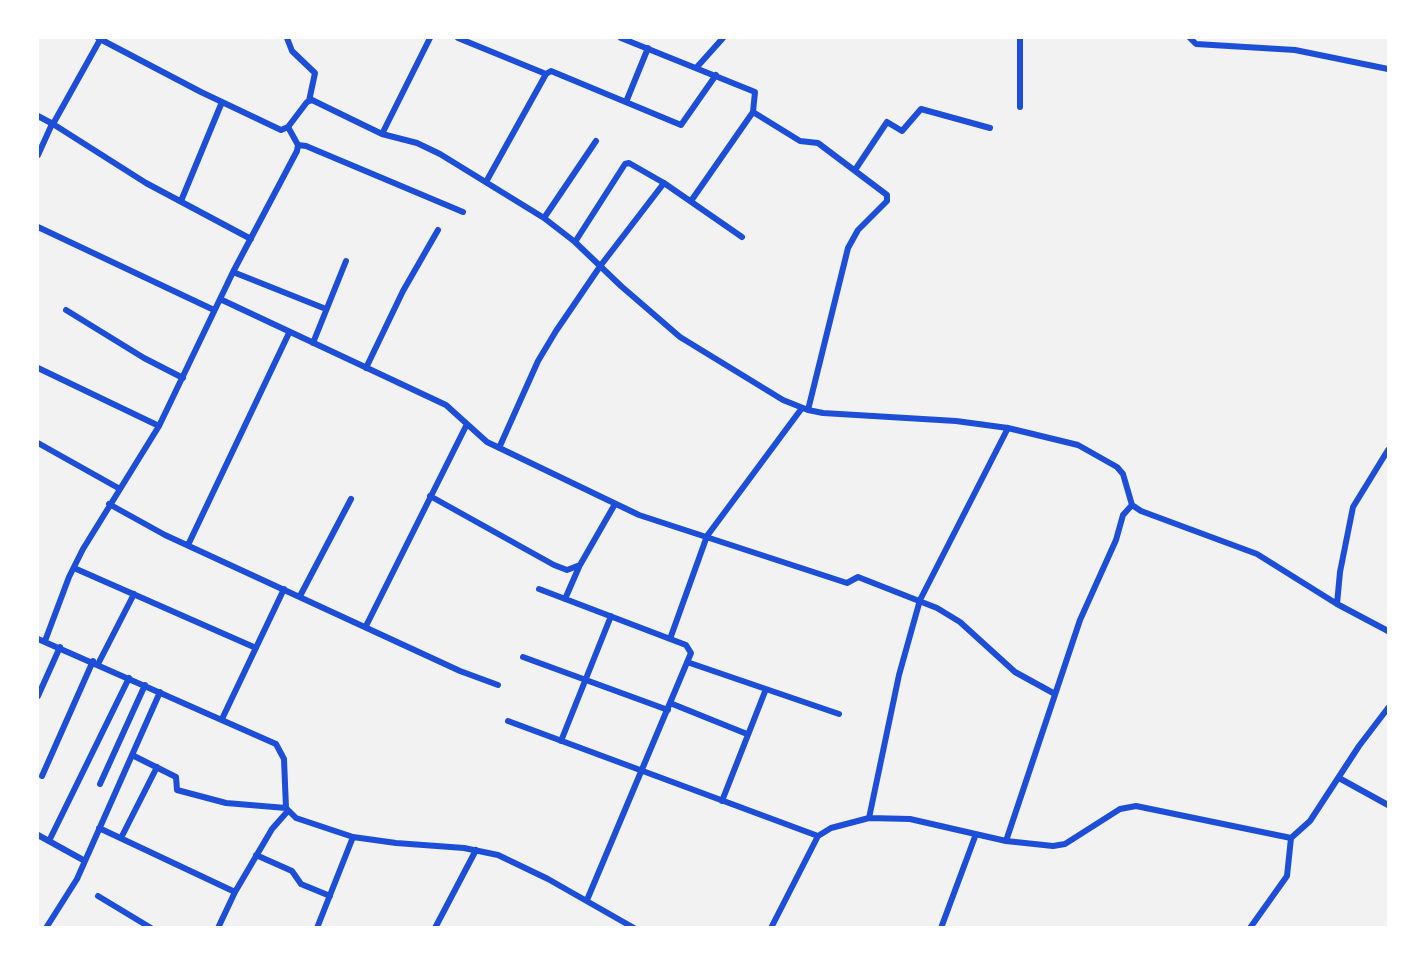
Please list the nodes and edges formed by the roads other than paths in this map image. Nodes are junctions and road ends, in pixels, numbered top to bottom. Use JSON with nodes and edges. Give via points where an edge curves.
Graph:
{"nodes":[{"id":1,"x":100,"y":38,"type":"edge"},
{"id":2,"x":287,"y":38,"type":"edge"},
{"id":3,"x":430,"y":38,"type":"edge"},
{"id":4,"x":458,"y":38,"type":"edge"},
{"id":5,"x":621,"y":38,"type":"edge"},
{"id":6,"x":723,"y":38,"type":"edge"},
{"id":7,"x":1020,"y":38,"type":"edge"},
{"id":8,"x":1190,"y":38,"type":"edge"},
{"id":9,"x":648,"y":48,"type":"junction"},
{"id":10,"x":697,"y":68,"type":"junction"},
{"id":11,"x":1389,"y":69,"type":"edge"},
{"id":12,"x":546,"y":74,"type":"junction"},
{"id":13,"x":716,"y":75,"type":"junction"},
{"id":14,"x":309,"y":101,"type":"junction"},
{"id":15,"x":222,"y":102,"type":"junction"},
{"id":16,"x":626,"y":102,"type":"junction"},
{"id":17,"x":1020,"y":107,"type":"dead end"},
{"id":18,"x":753,"y":112,"type":"junction"},
{"id":19,"x":38,"y":116,"type":"edge"},
{"id":20,"x":53,"y":124,"type":"junction"},
{"id":21,"x":288,"y":127,"type":"junction"},
{"id":22,"x":990,"y":128,"type":"dead end"},
{"id":23,"x":381,"y":134,"type":"junction"},
{"id":24,"x":596,"y":141,"type":"dead end"},
{"id":25,"x":298,"y":145,"type":"junction"},
{"id":26,"x":38,"y":155,"type":"edge"},
{"id":27,"x":855,"y":170,"type":"junction"},
{"id":28,"x":486,"y":182,"type":"junction"},
{"id":29,"x":664,"y":183,"type":"junction"},
{"id":30,"x":181,"y":201,"type":"junction"},
{"id":31,"x":691,"y":201,"type":"junction"},
{"id":32,"x":463,"y":212,"type":"dead end"},
{"id":33,"x":544,"y":218,"type":"junction"},
{"id":34,"x":38,"y":227,"type":"edge"},
{"id":35,"x":438,"y":230,"type":"dead end"},
{"id":36,"x":742,"y":237,"type":"dead end"},
{"id":37,"x":251,"y":239,"type":"junction"},
{"id":38,"x":575,"y":242,"type":"junction"},
{"id":39,"x":346,"y":261,"type":"dead end"},
{"id":40,"x":601,"y":265,"type":"junction"},
{"id":41,"x":233,"y":272,"type":"junction"},
{"id":42,"x":220,"y":299,"type":"junction"},
{"id":43,"x":326,"y":309,"type":"junction"},
{"id":44,"x":66,"y":310,"type":"dead end"},
{"id":45,"x":214,"y":310,"type":"junction"},
{"id":46,"x":289,"y":333,"type":"junction"},
{"id":47,"x":313,"y":343,"type":"junction"},
{"id":48,"x":38,"y":368,"type":"edge"},
{"id":49,"x":366,"y":368,"type":"junction"},
{"id":50,"x":183,"y":378,"type":"junction"},
{"id":51,"x":805,"y":409,"type":"junction"},
{"id":52,"x":467,"y":424,"type":"junction"},
{"id":53,"x":159,"y":426,"type":"junction"},
{"id":54,"x":1008,"y":428,"type":"junction"},
{"id":55,"x":38,"y":443,"type":"edge"},
{"id":56,"x":499,"y":448,"type":"junction"},
{"id":57,"x":1389,"y":450,"type":"edge"},
{"id":58,"x":120,"y":489,"type":"junction"},
{"id":59,"x":430,"y":496,"type":"junction"},
{"id":60,"x":351,"y":499,"type":"dead end"},
{"id":61,"x":110,"y":504,"type":"junction"},
{"id":62,"x":615,"y":504,"type":"junction"},
{"id":63,"x":1132,"y":505,"type":"junction"},
{"id":64,"x":707,"y":536,"type":"junction"},
{"id":65,"x":188,"y":545,"type":"junction"},
{"id":66,"x":580,"y":565,"type":"junction"},
{"id":67,"x":74,"y":568,"type":"junction"},
{"id":68,"x":284,"y":589,"type":"junction"},
{"id":69,"x":539,"y":589,"type":"dead end"},
{"id":70,"x":134,"y":594,"type":"junction"},
{"id":71,"x":300,"y":596,"type":"junction"},
{"id":72,"x":565,"y":599,"type":"junction"},
{"id":73,"x":920,"y":600,"type":"junction"},
{"id":74,"x":1337,"y":604,"type":"junction"},
{"id":75,"x":611,"y":616,"type":"junction"},
{"id":76,"x":366,"y":626,"type":"junction"},
{"id":77,"x":1389,"y":631,"type":"edge"},
{"id":78,"x":38,"y":639,"type":"edge"},
{"id":79,"x":670,"y":639,"type":"junction"},
{"id":80,"x":45,"y":641,"type":"junction"},
{"id":81,"x":60,"y":647,"type":"junction"},
{"id":82,"x":256,"y":648,"type":"junction"},
{"id":83,"x":523,"y":657,"type":"dead end"},
{"id":84,"x":687,"y":662,"type":"junction"},
{"id":85,"x":95,"y":663,"type":"junction"},
{"id":86,"x":129,"y":678,"type":"junction"},
{"id":87,"x":585,"y":679,"type":"junction"},
{"id":88,"x":145,"y":685,"type":"junction"},
{"id":89,"x":498,"y":685,"type":"dead end"},
{"id":90,"x":766,"y":689,"type":"junction"},
{"id":91,"x":160,"y":692,"type":"junction"},
{"id":92,"x":1055,"y":694,"type":"junction"},
{"id":93,"x":38,"y":696,"type":"edge"},
{"id":94,"x":669,"y":707,"type":"junction"},
{"id":95,"x":1389,"y":708,"type":"edge"},
{"id":96,"x":839,"y":714,"type":"dead end"},
{"id":97,"x":222,"y":719,"type":"junction"},
{"id":98,"x":508,"y":722,"type":"dead end"},
{"id":99,"x":747,"y":734,"type":"junction"},
{"id":100,"x":561,"y":741,"type":"junction"},
{"id":101,"x":132,"y":755,"type":"junction"},
{"id":102,"x":157,"y":767,"type":"junction"},
{"id":103,"x":643,"y":772,"type":"junction"},
{"id":104,"x":42,"y":776,"type":"dead end"},
{"id":105,"x":1339,"y":778,"type":"junction"},
{"id":106,"x":100,"y":784,"type":"dead end"},
{"id":107,"x":722,"y":801,"type":"junction"},
{"id":108,"x":1389,"y":805,"type":"edge"},
{"id":109,"x":287,"y":810,"type":"junction"},
{"id":110,"x":869,"y":818,"type":"junction"},
{"id":111,"x":99,"y":828,"type":"junction"},
{"id":112,"x":976,"y":834,"type":"junction"},
{"id":113,"x":38,"y":835,"type":"edge"},
{"id":114,"x":818,"y":836,"type":"junction"},
{"id":115,"x":353,"y":837,"type":"junction"},
{"id":116,"x":121,"y":838,"type":"junction"},
{"id":117,"x":1291,"y":838,"type":"junction"},
{"id":118,"x":49,"y":841,"type":"junction"},
{"id":119,"x":1006,"y":841,"type":"junction"},
{"id":120,"x":476,"y":850,"type":"junction"},
{"id":121,"x":256,"y":855,"type":"junction"},
{"id":122,"x":85,"y":861,"type":"junction"},
{"id":123,"x":235,"y":892,"type":"junction"},
{"id":124,"x":98,"y":896,"type":"dead end"},
{"id":125,"x":330,"y":896,"type":"junction"},
{"id":126,"x":587,"y":900,"type":"junction"},
{"id":127,"x":46,"y":927,"type":"edge"},
{"id":128,"x":151,"y":927,"type":"edge"},
{"id":129,"x":218,"y":927,"type":"edge"},
{"id":130,"x":317,"y":927,"type":"edge"},
{"id":131,"x":435,"y":927,"type":"edge"},
{"id":132,"x":634,"y":927,"type":"edge"},
{"id":133,"x":771,"y":927,"type":"edge"},
{"id":134,"x":941,"y":927,"type":"edge"},
{"id":135,"x":1250,"y":927,"type":"edge"}],
"edges":[{"from":1,"to":15,"type":"street"},
{"from":1,"to":20,"type":"street"},
{"from":2,"to":14,"type":"street","via":[[292,51],[315,73]]},
{"from":3,"to":23,"type":"street"},
{"from":4,"to":12,"type":"street"},
{"from":5,"to":9,"type":"street"},
{"from":6,"to":10,"type":"street"},
{"from":7,"to":17,"type":"street"},
{"from":8,"to":11,"type":"street","via":[[1196,44],[1295,50]]},
{"from":9,"to":10,"type":"street"},
{"from":9,"to":16,"type":"street"},
{"from":10,"to":13,"type":"street"},
{"from":12,"to":16,"type":"street","via":[[556,71]]},
{"from":12,"to":28,"type":"street"},
{"from":13,"to":16,"type":"street","via":[[681,124]]},
{"from":13,"to":18,"type":"street","via":[[756,93]]},
{"from":14,"to":21,"type":"street"},
{"from":14,"to":23,"type":"street"},
{"from":15,"to":21,"type":"street","via":[[281,129]]},
{"from":15,"to":30,"type":"street"},
{"from":18,"to":27,"type":"street","via":[[800,141],[818,143]]},
{"from":18,"to":31,"type":"street"},
{"from":19,"to":20,"type":"street"},
{"from":20,"to":26,"type":"street"},
{"from":20,"to":30,"type":"street"},
{"from":21,"to":25,"type":"street"},
{"from":22,"to":27,"type":"street","via":[[921,109],[902,131],[887,122]]},
{"from":23,"to":28,"type":"street","via":[[424,146]]},
{"from":24,"to":33,"type":"street"},
{"from":25,"to":32,"type":"street"},
{"from":25,"to":37,"type":"street"},
{"from":27,"to":51,"type":"street","via":[[888,198],[858,230],[848,248]]},
{"from":28,"to":33,"type":"street"},
{"from":29,"to":31,"type":"street"},
{"from":29,"to":38,"type":"street","via":[[634,163],[627,163]]},
{"from":29,"to":40,"type":"street"},
{"from":30,"to":37,"type":"street"},
{"from":31,"to":36,"type":"street"},
{"from":33,"to":38,"type":"street"},
{"from":34,"to":45,"type":"street"},
{"from":35,"to":49,"type":"street"},
{"from":37,"to":41,"type":"street"},
{"from":38,"to":40,"type":"street"},
{"from":39,"to":43,"type":"street"},
{"from":40,"to":51,"type":"street","via":[[681,337],[770,393]]},
{"from":40,"to":56,"type":"street","via":[[538,361]]},
{"from":41,"to":42,"type":"street"},
{"from":41,"to":43,"type":"street"},
{"from":42,"to":45,"type":"street"},
{"from":42,"to":46,"type":"street"},
{"from":43,"to":47,"type":"street"},
{"from":44,"to":50,"type":"street"},
{"from":45,"to":50,"type":"street"},
{"from":46,"to":47,"type":"street"},
{"from":46,"to":65,"type":"street"},
{"from":47,"to":49,"type":"street"},
{"from":48,"to":53,"type":"street"},
{"from":49,"to":52,"type":"street","via":[[446,405]]},
{"from":50,"to":53,"type":"street"},
{"from":51,"to":54,"type":"street","via":[[839,415],[956,420]]},
{"from":51,"to":64,"type":"street"},
{"from":52,"to":56,"type":"street","via":[[479,437]]},
{"from":52,"to":59,"type":"street"},
{"from":53,"to":58,"type":"street"},
{"from":54,"to":63,"type":"street","via":[[1078,445],[1109,461],[1123,474]]},
{"from":54,"to":73,"type":"street"},
{"from":55,"to":58,"type":"street"},
{"from":56,"to":62,"type":"street"},
{"from":57,"to":74,"type":"street","via":[[1353,507]]},
{"from":58,"to":61,"type":"street"},
{"from":59,"to":66,"type":"street","via":[[554,565],[567,570]]},
{"from":59,"to":76,"type":"street"},
{"from":60,"to":71,"type":"street"},
{"from":61,"to":65,"type":"street"},
{"from":61,"to":67,"type":"street"},
{"from":62,"to":64,"type":"street"},
{"from":62,"to":66,"type":"street"},
{"from":63,"to":74,"type":"street","via":[[1141,512],[1257,554]]},
{"from":63,"to":92,"type":"street","via":[[1123,516],[1087,602]]},
{"from":64,"to":73,"type":"street","via":[[847,583],[858,577]]},
{"from":64,"to":79,"type":"street"},
{"from":65,"to":68,"type":"street"},
{"from":66,"to":72,"type":"street"},
{"from":67,"to":70,"type":"street"},
{"from":67,"to":80,"type":"street"},
{"from":68,"to":71,"type":"street"},
{"from":68,"to":82,"type":"street"},
{"from":69,"to":72,"type":"street"},
{"from":70,"to":82,"type":"street"},
{"from":70,"to":85,"type":"street"},
{"from":71,"to":76,"type":"street"},
{"from":72,"to":75,"type":"street"},
{"from":73,"to":92,"type":"street","via":[[960,622],[1015,672]]},
{"from":73,"to":110,"type":"street","via":[[899,675]]},
{"from":74,"to":77,"type":"street"},
{"from":75,"to":79,"type":"street"},
{"from":75,"to":87,"type":"street"},
{"from":76,"to":89,"type":"street"},
{"from":78,"to":80,"type":"street"},
{"from":79,"to":84,"type":"street","via":[[690,648]]},
{"from":80,"to":81,"type":"street"},
{"from":81,"to":85,"type":"street"},
{"from":81,"to":93,"type":"street"},
{"from":82,"to":97,"type":"street"},
{"from":83,"to":87,"type":"street"},
{"from":84,"to":90,"type":"street"},
{"from":84,"to":94,"type":"street"},
{"from":85,"to":86,"type":"street"},
{"from":85,"to":104,"type":"street"},
{"from":86,"to":88,"type":"street"},
{"from":86,"to":118,"type":"street"},
{"from":87,"to":94,"type":"street"},
{"from":87,"to":100,"type":"street"},
{"from":88,"to":91,"type":"street"},
{"from":88,"to":106,"type":"street"},
{"from":90,"to":96,"type":"street"},
{"from":90,"to":99,"type":"street"},
{"from":91,"to":97,"type":"street"},
{"from":91,"to":101,"type":"street"},
{"from":92,"to":119,"type":"street"},
{"from":94,"to":99,"type":"street"},
{"from":94,"to":103,"type":"street"},
{"from":95,"to":105,"type":"street"},
{"from":97,"to":109,"type":"street","via":[[280,748]]},
{"from":98,"to":100,"type":"street"},
{"from":99,"to":107,"type":"street"},
{"from":100,"to":103,"type":"street"},
{"from":101,"to":102,"type":"street"},
{"from":101,"to":111,"type":"street"},
{"from":102,"to":109,"type":"street","via":[[178,779],[177,790],[226,803]]},
{"from":102,"to":116,"type":"street"},
{"from":103,"to":107,"type":"street"},
{"from":103,"to":126,"type":"street"},
{"from":105,"to":108,"type":"street"},
{"from":105,"to":117,"type":"street","via":[[1306,826]]},
{"from":107,"to":114,"type":"street"},
{"from":109,"to":115,"type":"street","via":[[296,818]]},
{"from":109,"to":121,"type":"street"},
{"from":110,"to":112,"type":"street","via":[[910,819]]},
{"from":110,"to":114,"type":"street","via":[[831,828]]},
{"from":111,"to":116,"type":"street"},
{"from":111,"to":122,"type":"street"},
{"from":112,"to":119,"type":"street"},
{"from":112,"to":134,"type":"street"},
{"from":113,"to":118,"type":"street"},
{"from":114,"to":133,"type":"street"},
{"from":115,"to":120,"type":"street"},
{"from":115,"to":125,"type":"street"},
{"from":116,"to":123,"type":"street"},
{"from":117,"to":119,"type":"street","via":[[1136,806],[1120,809],[1065,844]]},
{"from":117,"to":135,"type":"street","via":[[1287,876]]},
{"from":118,"to":122,"type":"street"},
{"from":120,"to":126,"type":"street","via":[[498,855]]},
{"from":120,"to":131,"type":"street"},
{"from":121,"to":123,"type":"street"},
{"from":121,"to":125,"type":"street","via":[[290,870],[301,884]]},
{"from":122,"to":127,"type":"street"},
{"from":123,"to":129,"type":"street"},
{"from":124,"to":128,"type":"street"},
{"from":125,"to":130,"type":"street"},
{"from":126,"to":132,"type":"street"}]}
